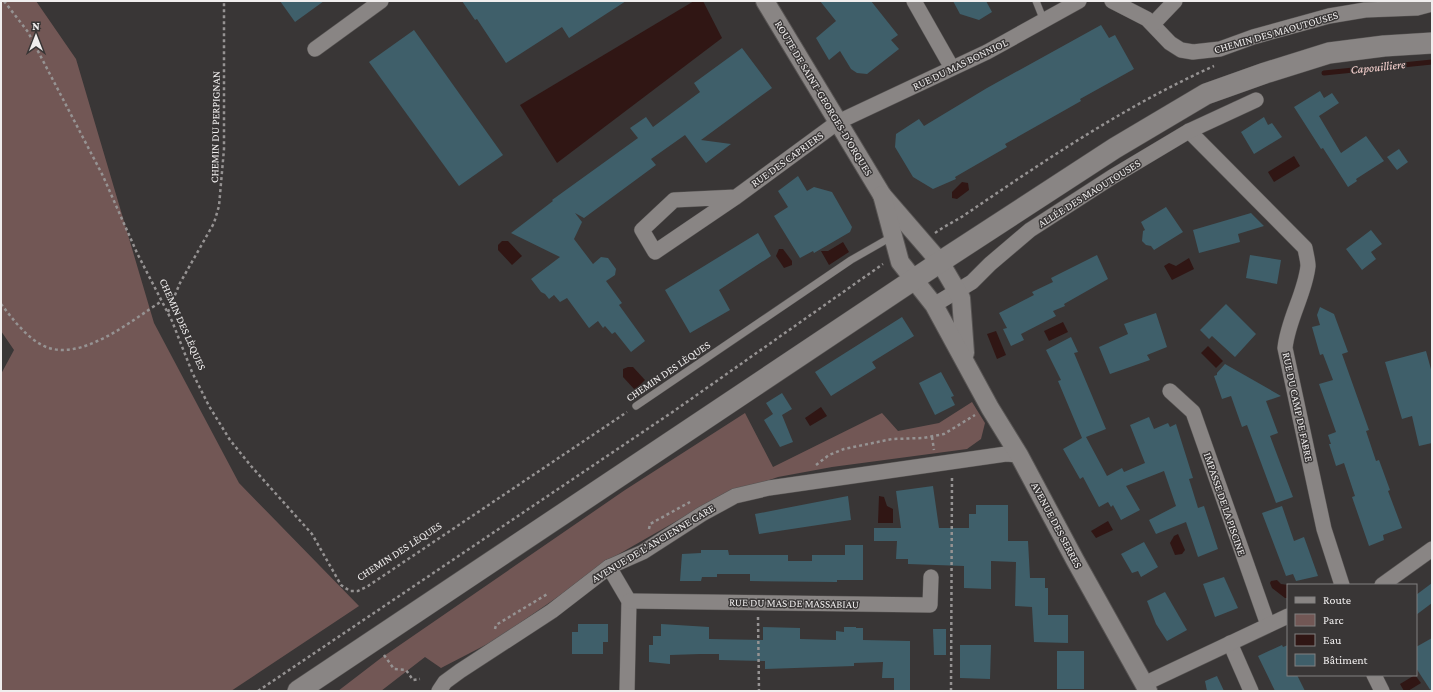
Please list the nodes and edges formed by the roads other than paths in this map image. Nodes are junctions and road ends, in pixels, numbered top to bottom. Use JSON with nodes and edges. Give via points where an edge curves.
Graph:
{"nodes":[{"id":1,"x":381,"y":1,"type":"edge"},
{"id":2,"x":765,"y":1,"type":"edge"},
{"id":3,"x":914,"y":1,"type":"edge"},
{"id":4,"x":1036,"y":1,"type":"edge"},
{"id":5,"x":1078,"y":1,"type":"edge"},
{"id":6,"x":1112,"y":1,"type":"edge"},
{"id":7,"x":1175,"y":1,"type":"edge"},
{"id":8,"x":1432,"y":4,"type":"edge"},
{"id":9,"x":1044,"y":21,"type":"junction"},
{"id":10,"x":1153,"y":24,"type":"junction"},
{"id":11,"x":1432,"y":43,"type":"edge"},
{"id":12,"x":315,"y":49,"type":"dead end"},
{"id":13,"x":952,"y":68,"type":"junction"},
{"id":14,"x":1256,"y":100,"type":"dead end"},
{"id":15,"x":838,"y":122,"type":"junction"},
{"id":16,"x":1189,"y":131,"type":"junction"},
{"id":17,"x":882,"y":195,"type":"junction"},
{"id":18,"x":736,"y":196,"type":"junction"},
{"id":19,"x":893,"y":236,"type":"junction"},
{"id":20,"x":940,"y":262,"type":"junction"},
{"id":21,"x":914,"y":279,"type":"junction"},
{"id":22,"x":958,"y":291,"type":"junction"},
{"id":23,"x":934,"y":306,"type":"junction"},
{"id":24,"x":965,"y":359,"type":"junction"},
{"id":25,"x":1170,"y":391,"type":"dead end"},
{"id":26,"x":636,"y":406,"type":"road end"},
{"id":27,"x":1019,"y":455,"type":"junction"},
{"id":28,"x":1432,"y":549,"type":"edge"},
{"id":29,"x":608,"y":567,"type":"junction"},
{"id":30,"x":931,"y":577,"type":"dead end"},
{"id":31,"x":1342,"y":584,"type":"edge"},
{"id":32,"x":1383,"y":584,"type":"edge"},
{"id":33,"x":629,"y":601,"type":"junction"},
{"id":34,"x":1287,"y":616,"type":"edge"},
{"id":35,"x":1268,"y":625,"type":"junction"},
{"id":36,"x":1230,"y":643,"type":"junction"},
{"id":37,"x":1374,"y":676,"type":"edge"},
{"id":38,"x":1146,"y":688,"type":"edge"},
{"id":39,"x":298,"y":691,"type":"edge"},
{"id":40,"x":439,"y":691,"type":"edge"},
{"id":41,"x":627,"y":691,"type":"edge"},
{"id":42,"x":1251,"y":691,"type":"edge"},
{"id":43,"x":1382,"y":691,"type":"edge"}],
"edges":[{"from":1,"to":12,"type":"street"},
{"from":2,"to":15,"type":"street","name":"ROUTE DE SAINT-GEORGES-D'ORQUES"},
{"from":3,"to":13,"type":"street"},
{"from":4,"to":9,"type":"lane"},
{"from":5,"to":9,"type":"street","name":"RUE DU MAS BONNIOL"},
{"from":6,"to":10,"type":"street","name":"CHEMIN DES MAOUTOUSES"},
{"from":7,"to":10,"type":"street"},
{"from":8,"to":10,"type":"street","name":"CHEMIN DES MAOUTOUSES","via":[[1417,8],[1365,10],[1329,16],[1207,51],[1181,50],[1170,43]]},
{"from":9,"to":13,"type":"street","name":"RUE DU MAS BONNIOL","via":[[988,52]]},
{"from":11,"to":20,"type":"main road","via":[[1384,46],[1329,54],[1206,94],[1116,148]]},
{"from":13,"to":15,"type":"street","name":"RUE DU MAS BONNIOL"},
{"from":14,"to":16,"type":"street","name":"ALLÉE DES MAOUTOUSES"},
{"from":15,"to":17,"type":"street","name":"ROUTE DE SAINT-GEORGES-D'ORQUES"},
{"from":15,"to":18,"type":"street","name":"RUE DES CAPRIERS"},
{"from":16,"to":22,"type":"street","name":"ALLÉE DES MAOUTOUSES","via":[[1030,230],[972,282]]},
{"from":16,"to":31,"type":"street","name":"RUE DU CAMP DE FABRE","via":[[1304,248],[1308,265],[1287,330],[1285,348],[1324,529]]},
{"from":17,"to":19,"type":"street","name":"ROUTE DE SAINT-GEORGES-D'ORQUES"},
{"from":17,"to":20,"type":"street","name":"ROUTE DE SAINT-GEORGES-D'ORQUES"},
{"from":18,"to":18,"type":"street","name":"RUE DES CAPRIERS","via":[[655,252],[642,230],[674,200]]},
{"from":19,"to":21,"type":"street","name":"ROUTE DE SAINT-GEORGES-D'ORQUES","via":[[897,257]]},
{"from":19,"to":26,"type":"lane","name":"CHEMIN DES LÈQUES","via":[[851,260]]},
{"from":20,"to":21,"type":"main road"},
{"from":20,"to":22,"type":"street","name":"AVENUE DES SERRES"},
{"from":21,"to":23,"type":"street","name":"AVENUE DES SERRES"},
{"from":21,"to":39,"type":"main road"},
{"from":22,"to":23,"type":"street","name":"ALLÉE DES MAOUTOUSES"},
{"from":22,"to":24,"type":"street","name":"AVENUE DES SERRES","via":[[961,298]]},
{"from":23,"to":24,"type":"street","name":"AVENUE DES SERRES"},
{"from":24,"to":27,"type":"street","name":"AVENUE DES SERRES","via":[[990,408]]},
{"from":25,"to":35,"type":"street","name":"IMPASSE DE LA PISCINE","via":[[1193,412]]},
{"from":27,"to":29,"type":"street","name":"AVENUE DE L'ANCIENNE GARE","via":[[1006,454],[769,488],[735,496],[643,552]]},
{"from":27,"to":38,"type":"street","name":"AVENUE DES SERRES"},
{"from":28,"to":32,"type":"street"},
{"from":29,"to":33,"type":"street"},
{"from":29,"to":40,"type":"street","name":"AVENUE DE L'ANCIENNE GARE","via":[[552,611],[445,682]]},
{"from":30,"to":33,"type":"street","name":"RUE DU MAS DE MASSABIAU","via":[[930,605]]},
{"from":33,"to":41,"type":"street"},
{"from":34,"to":35,"type":"street"},
{"from":35,"to":36,"type":"street"},
{"from":36,"to":38,"type":"street"},
{"from":36,"to":42,"type":"street"},
{"from":37,"to":43,"type":"street"}]}
